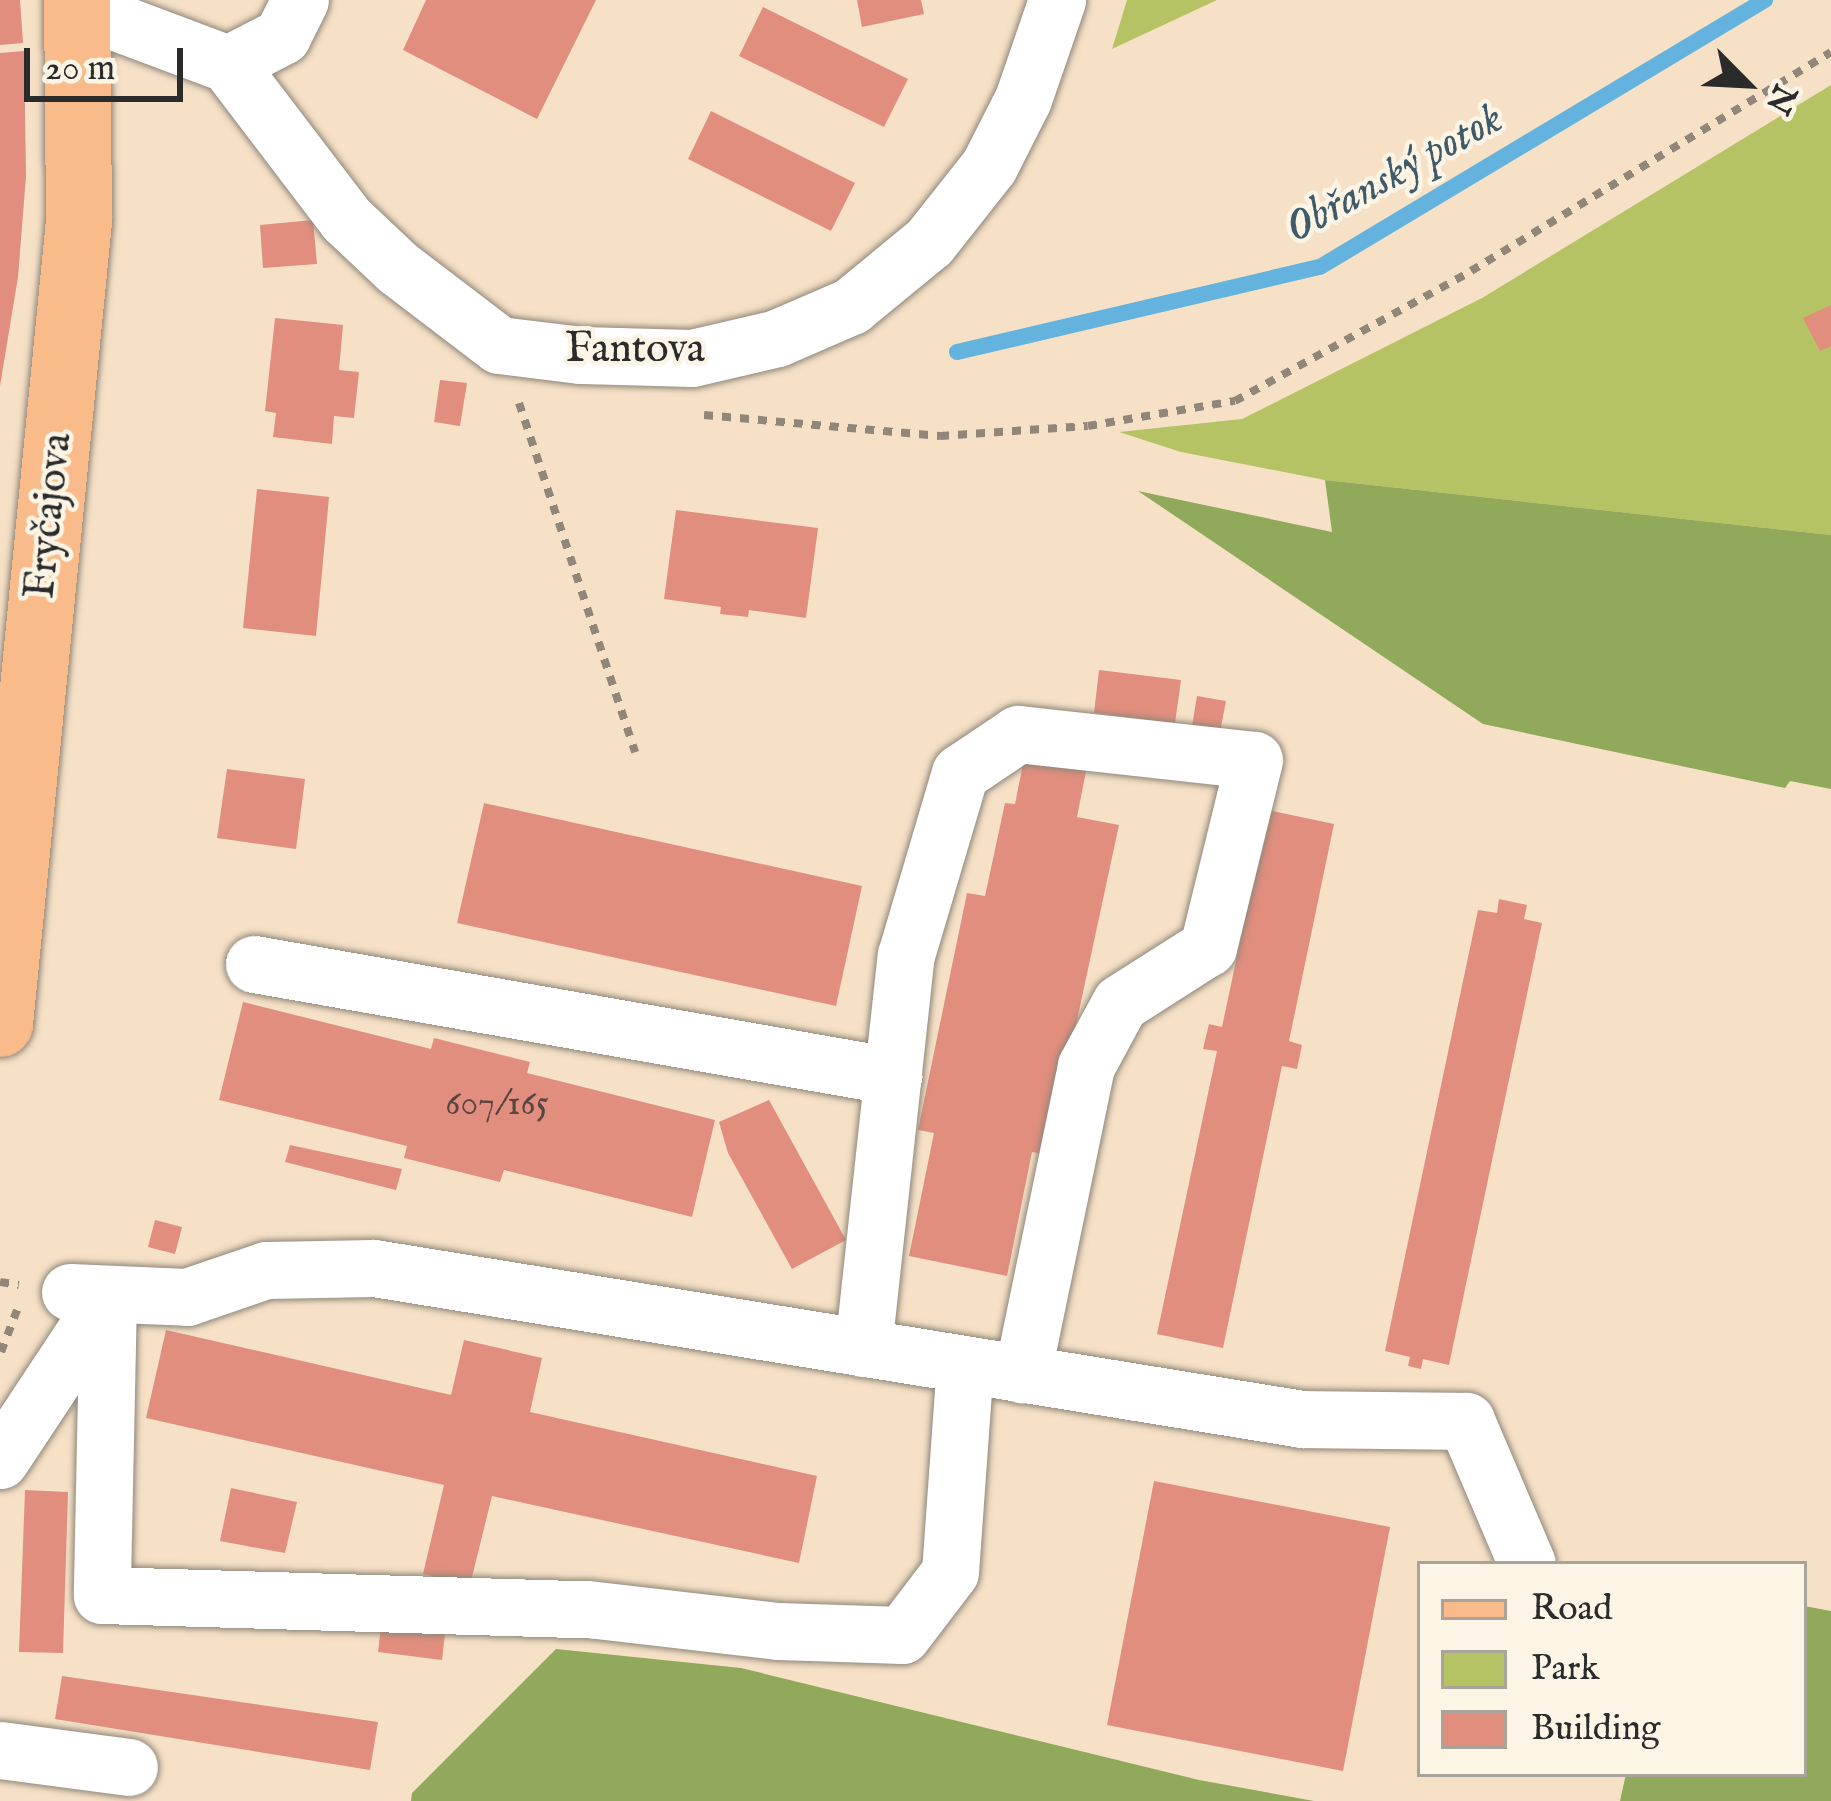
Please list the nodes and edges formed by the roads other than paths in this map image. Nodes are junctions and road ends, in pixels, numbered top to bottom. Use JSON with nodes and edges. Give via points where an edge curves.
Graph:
{"nodes":[{"id":1,"x":300,"y":0,"type":"edge"},
{"id":2,"x":1057,"y":0,"type":"edge"},
{"id":3,"x":78,"y":4,"type":"edge"},
{"id":4,"x":228,"y":64,"type":"junction"},
{"id":5,"x":254,"y":964,"type":"dead end"},
{"id":6,"x":0,"y":1024,"type":"edge"},
{"id":7,"x":893,"y":1076,"type":"junction"},
{"id":8,"x":67,"y":1291,"type":"junction"},
{"id":9,"x":862,"y":1348,"type":"junction"},
{"id":10,"x":965,"y":1365,"type":"junction"},
{"id":11,"x":1022,"y":1374,"type":"junction"},
{"id":12,"x":0,"y":1460,"type":"edge"},
{"id":13,"x":1526,"y":1561,"type":"edge"},
{"id":14,"x":0,"y":1750,"type":"edge"},
{"id":15,"x":129,"y":1767,"type":"dead end"}],
"edges":[{"from":1,"to":4,"type":"street","via":[[282,37]]},
{"from":2,"to":4,"type":"street","name":"Fantova","via":[[988,166],[928,242],[850,306],[777,338],[692,358],[499,345],[346,219]]},
{"from":3,"to":4,"type":"street","name":"Fryčajova"},
{"from":3,"to":6,"type":"main road","name":"Fryčajova","via":[[79,220]]},
{"from":5,"to":7,"type":"street"},
{"from":7,"to":9,"type":"street"},
{"from":7,"to":11,"type":"street","via":[[906,955],[960,773],[1018,734],[1254,760],[1208,947],[1120,1003],[1086,1066]]},
{"from":8,"to":9,"type":"street","via":[[187,1297],[266,1270],[374,1268]]},
{"from":8,"to":10,"type":"street","via":[[102,1595],[588,1609],[902,1635],[950,1573]]},
{"from":8,"to":12,"type":"street"},
{"from":9,"to":10,"type":"street"},
{"from":10,"to":11,"type":"street"},
{"from":11,"to":13,"type":"street","via":[[1302,1419],[1466,1421]]},
{"from":14,"to":15,"type":"street"}]}
